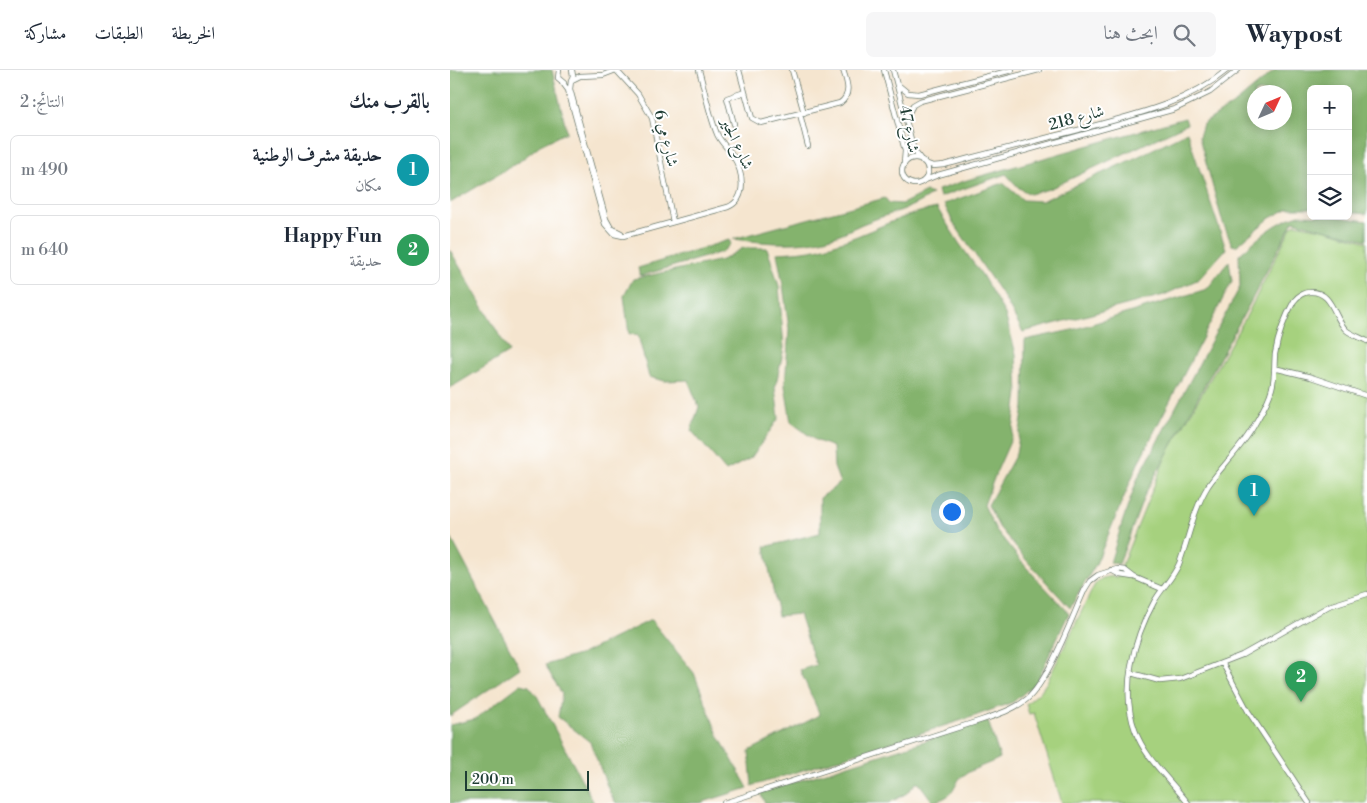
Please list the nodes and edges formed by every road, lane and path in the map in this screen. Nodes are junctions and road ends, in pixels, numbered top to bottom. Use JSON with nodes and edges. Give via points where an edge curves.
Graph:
{"nodes":[{"id":1,"x":559,"y":70,"type":"edge"},
{"id":2,"x":572,"y":70,"type":"edge"},
{"id":3,"x":616,"y":70,"type":"edge"},
{"id":4,"x":699,"y":70,"type":"edge"},
{"id":5,"x":738,"y":70,"type":"edge"},
{"id":6,"x":792,"y":70,"type":"edge"},
{"id":7,"x":843,"y":70,"type":"edge"},
{"id":8,"x":884,"y":70,"type":"edge"},
{"id":9,"x":894,"y":70,"type":"edge"},
{"id":10,"x":1012,"y":70,"type":"edge"},
{"id":11,"x":1039,"y":70,"type":"edge"},
{"id":12,"x":1226,"y":70,"type":"edge"},
{"id":13,"x":1238,"y":70,"type":"edge"},
{"id":14,"x":582,"y":76,"type":"junction"},
{"id":15,"x":571,"y":80,"type":"junction"},
{"id":16,"x":562,"y":82,"type":"junction"},
{"id":17,"x":897,"y":84,"type":"junction"},
{"id":18,"x":745,"y":92,"type":"junction"},
{"id":19,"x":802,"y":113,"type":"junction"},
{"id":20,"x":906,"y":118,"type":"junction"},
{"id":21,"x":734,"y":124,"type":"dead end"},
{"id":22,"x":808,"y":146,"type":"dead end"},
{"id":23,"x":924,"y":162,"type":"junction"},
{"id":24,"x":904,"y":163,"type":"junction"},
{"id":25,"x":923,"y":181,"type":"junction"},
{"id":26,"x":672,"y":222,"type":"junction"},
{"id":27,"x":627,"y":235,"type":"junction"},
{"id":28,"x":1367,"y":341,"type":"edge"},
{"id":29,"x":1274,"y":370,"type":"junction"},
{"id":30,"x":1367,"y":396,"type":"edge"},
{"id":31,"x":1162,"y":589,"type":"junction"},
{"id":32,"x":1367,"y":594,"type":"edge"},
{"id":33,"x":1223,"y":664,"type":"junction"},
{"id":34,"x":1131,"y":672,"type":"junction"},
{"id":35,"x":724,"y":803,"type":"edge"},
{"id":36,"x":1188,"y":803,"type":"edge"},
{"id":37,"x":1309,"y":803,"type":"edge"}],
"edges":[{"from":1,"to":16,"type":"street","via":[[558,78]]},
{"from":2,"to":14,"type":"street"},
{"from":2,"to":15,"type":"street"},
{"from":3,"to":14,"type":"street","via":[[598,76]]},
{"from":3,"to":26,"type":"street","name":"شارع مي 6","via":[[638,94],[652,118]]},
{"from":4,"to":26,"type":"street","name":"شارع الجير","via":[[716,131],[736,160],[742,188],[732,205]]},
{"from":5,"to":18,"type":"street"},
{"from":6,"to":19,"type":"street"},
{"from":7,"to":19,"type":"street","via":[[848,89],[845,98],[837,104]]},
{"from":8,"to":24,"type":"street","name":"شارع 47","via":[[905,150]]},
{"from":9,"to":17,"type":"street","name":"شارع 47"},
{"from":10,"to":17,"type":"street","via":[[919,94],[908,93]]},
{"from":11,"to":20,"type":"street","via":[[920,101],[913,105]]},
{"from":12,"to":23,"type":"street","name":"شارع 218","via":[[1206,85],[1173,102],[944,165]]},
{"from":13,"to":25,"type":"street","via":[[1210,92],[1175,109]]},
{"from":14,"to":15,"type":"street"},
{"from":15,"to":16,"type":"street"},
{"from":15,"to":27,"type":"street","via":[[570,89],[608,222],[615,231]]},
{"from":16,"to":27,"type":"street","via":[[568,90],[605,224],[614,234]]},
{"from":17,"to":20,"type":"street","name":"شارع 47"},
{"from":18,"to":19,"type":"street","via":[[751,114],[758,122]]},
{"from":18,"to":21,"type":"street","via":[[727,98]]},
{"from":19,"to":22,"type":"street"},
{"from":20,"to":23,"type":"street","name":"شارع 47","via":[[914,150]]},
{"from":23,"to":24,"type":"street","via":[[911,158]]},
{"from":23,"to":25,"type":"street","via":[[927,174]]},
{"from":24,"to":25,"type":"street","via":[[902,174],[906,181],[916,184]]},
{"from":26,"to":27,"type":"street","name":"شارع الجير"},
{"from":28,"to":29,"type":"street","via":[[1345,329],[1324,295],[1302,294],[1294,301],[1283,324]]},
{"from":29,"to":30,"type":"street","via":[[1304,375]]},
{"from":29,"to":31,"type":"street","via":[[1272,390],[1256,423],[1203,494],[1178,565]]},
{"from":31,"to":34,"type":"street","via":[[1142,628]]},
{"from":31,"to":35,"type":"street","via":[[1123,569],[1098,575],[1088,584],[1043,679],[1032,694],[1007,711]]},
{"from":32,"to":33,"type":"street","via":[[1326,607]]},
{"from":33,"to":34,"type":"street","via":[[1167,681]]},
{"from":33,"to":37,"type":"street","via":[[1248,711]]},
{"from":34,"to":36,"type":"street","via":[[1129,704],[1138,738],[1153,762]]}]}
